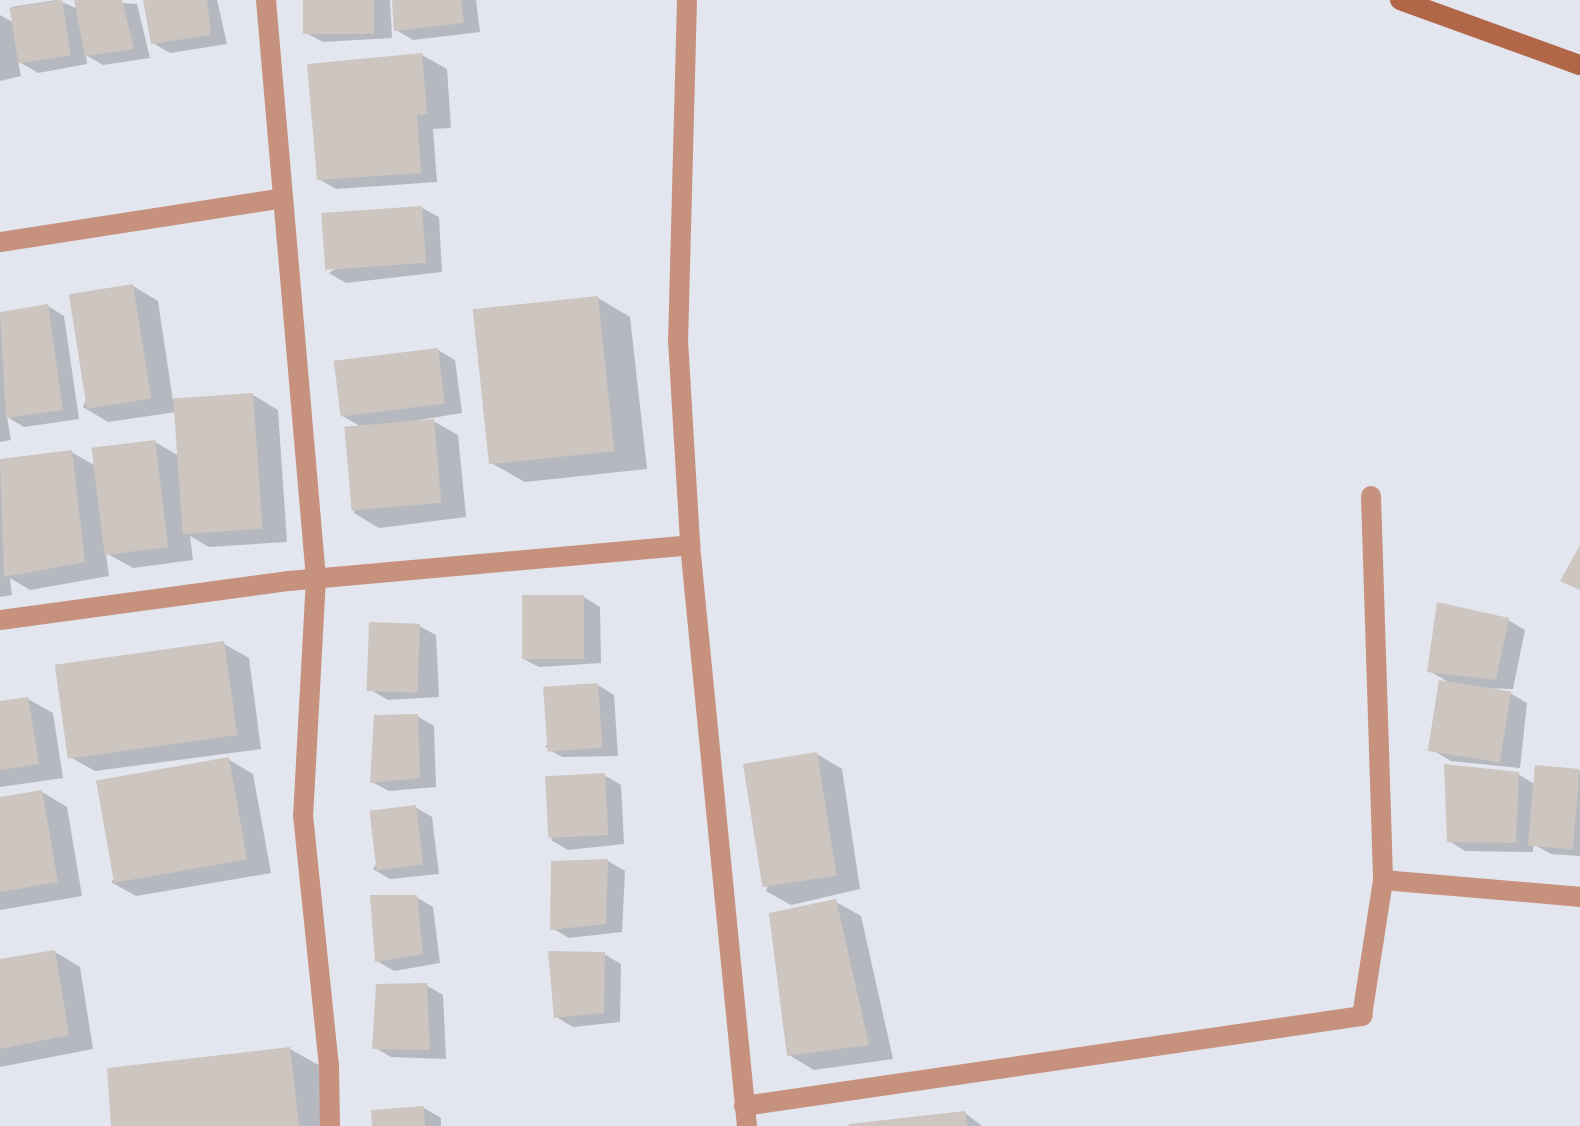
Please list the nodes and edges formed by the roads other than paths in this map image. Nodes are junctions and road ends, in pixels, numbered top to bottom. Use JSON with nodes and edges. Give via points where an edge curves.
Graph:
{"nodes":[{"id":1,"x":266,"y":0,"type":"edge"},
{"id":2,"x":687,"y":0,"type":"edge"},
{"id":3,"x":1400,"y":0,"type":"edge"},
{"id":4,"x":1580,"y":65,"type":"edge"},
{"id":5,"x":283,"y":198,"type":"junction"},
{"id":6,"x":0,"y":242,"type":"edge"},
{"id":7,"x":1371,"y":496,"type":"dead end"},
{"id":8,"x":690,"y":545,"type":"junction"},
{"id":9,"x":316,"y":578,"type":"junction"},
{"id":10,"x":0,"y":620,"type":"edge"},
{"id":11,"x":1383,"y":880,"type":"junction"},
{"id":12,"x":1580,"y":897,"type":"edge"},
{"id":13,"x":746,"y":1116,"type":"edge"},
{"id":14,"x":330,"y":1126,"type":"edge"}],
"edges":[{"from":1,"to":5,"type":"street"},
{"from":2,"to":8,"type":"street","via":[[678,340]]},
{"from":3,"to":4,"type":"street"},
{"from":5,"to":6,"type":"street"},
{"from":5,"to":9,"type":"street"},
{"from":7,"to":11,"type":"street"},
{"from":8,"to":9,"type":"street"},
{"from":8,"to":13,"type":"street"},
{"from":9,"to":10,"type":"street"},
{"from":9,"to":14,"type":"street","via":[[303,815],[329,1065]]},
{"from":11,"to":12,"type":"street"},
{"from":11,"to":13,"type":"street","via":[[1362,1016]]}]}
